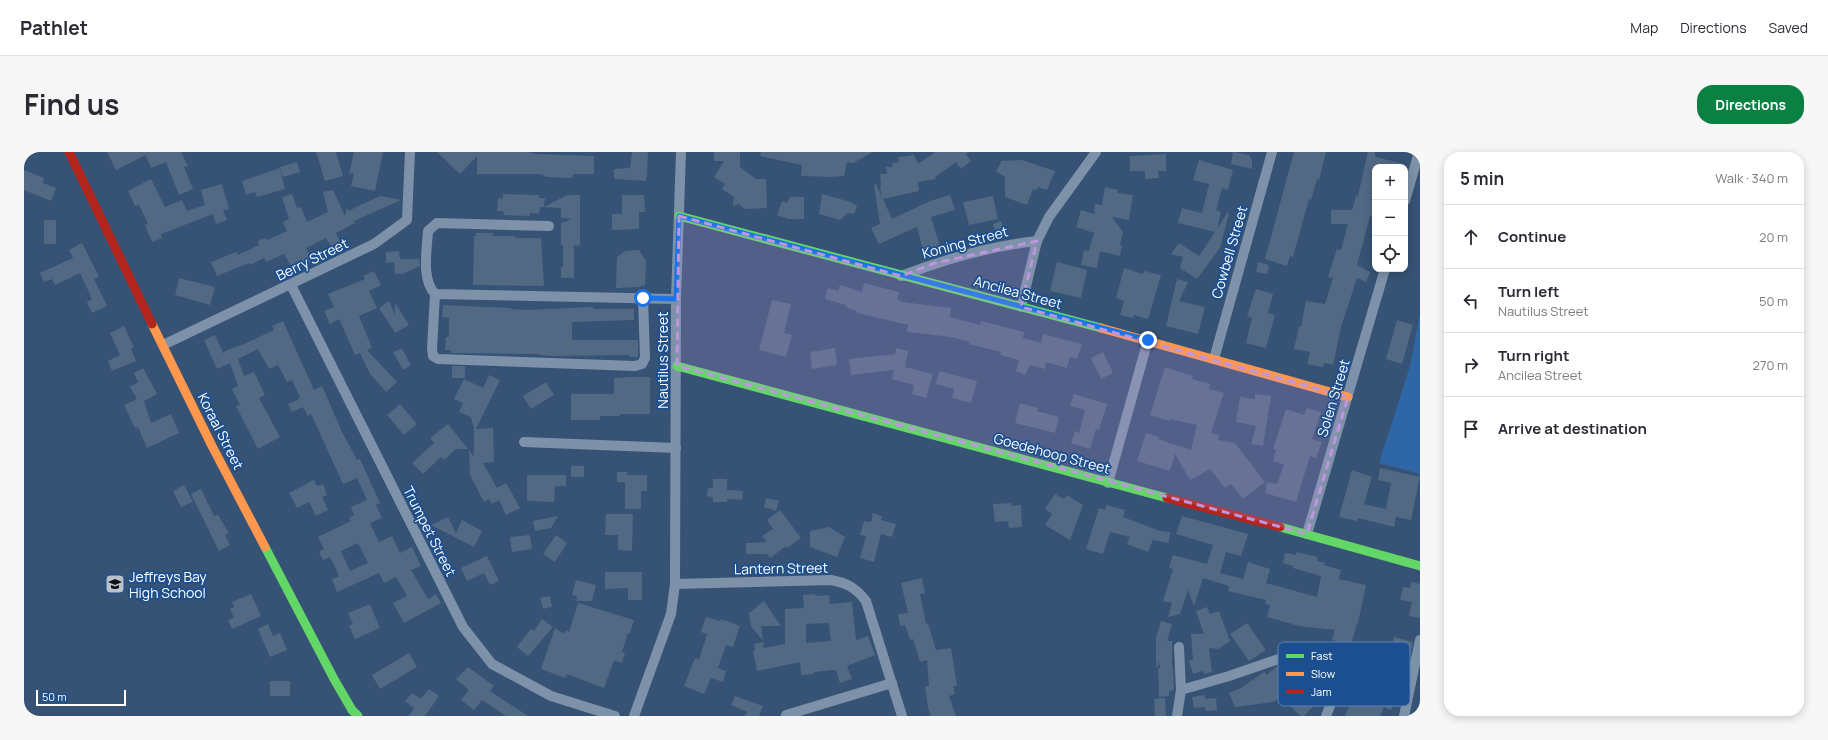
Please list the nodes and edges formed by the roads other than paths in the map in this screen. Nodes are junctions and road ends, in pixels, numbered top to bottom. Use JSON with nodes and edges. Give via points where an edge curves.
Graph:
{"nodes":[{"id":1,"x":69,"y":152,"type":"edge"},
{"id":2,"x":410,"y":152,"type":"edge"},
{"id":3,"x":681,"y":152,"type":"edge"},
{"id":4,"x":1096,"y":152,"type":"edge"},
{"id":5,"x":1272,"y":152,"type":"edge"},
{"id":6,"x":1419,"y":152,"type":"edge"},
{"id":7,"x":1405,"y":200,"type":"edge"},
{"id":8,"x":679,"y":216,"type":"junction"},
{"id":9,"x":548,"y":226,"type":"dead end"},
{"id":10,"x":1037,"y":241,"type":"junction"},
{"id":11,"x":1384,"y":272,"type":"edge"},
{"id":12,"x":901,"y":276,"type":"junction"},
{"id":13,"x":291,"y":285,"type":"junction"},
{"id":14,"x":435,"y":294,"type":"junction"},
{"id":15,"x":643,"y":298,"type":"junction"},
{"id":16,"x":676,"y":299,"type":"junction"},
{"id":17,"x":1021,"y":307,"type":"junction"},
{"id":18,"x":1148,"y":340,"type":"junction"},
{"id":19,"x":163,"y":345,"type":"junction"},
{"id":20,"x":1214,"y":359,"type":"junction"},
{"id":21,"x":677,"y":366,"type":"junction"},
{"id":22,"x":1348,"y":397,"type":"junction"},
{"id":23,"x":524,"y":442,"type":"dead end"},
{"id":24,"x":676,"y":448,"type":"junction"},
{"id":25,"x":1108,"y":483,"type":"junction"},
{"id":26,"x":1307,"y":534,"type":"junction"},
{"id":27,"x":1420,"y":566,"type":"edge"},
{"id":28,"x":675,"y":584,"type":"junction"},
{"id":29,"x":1420,"y":640,"type":"edge"},
{"id":30,"x":1179,"y":647,"type":"dead end"},
{"id":31,"x":1278,"y":659,"type":"edge"},
{"id":32,"x":892,"y":683,"type":"junction"},
{"id":33,"x":1410,"y":688,"type":"edge"},
{"id":34,"x":1181,"y":690,"type":"junction"},
{"id":35,"x":1330,"y":706,"type":"edge"},
{"id":36,"x":1406,"y":706,"type":"edge"},
{"id":37,"x":786,"y":714,"type":"dead end"},
{"id":38,"x":358,"y":716,"type":"edge"},
{"id":39,"x":615,"y":716,"type":"edge"},
{"id":40,"x":634,"y":716,"type":"edge"},
{"id":41,"x":902,"y":716,"type":"edge"},
{"id":42,"x":1177,"y":716,"type":"edge"},
{"id":43,"x":1326,"y":716,"type":"edge"},
{"id":44,"x":1404,"y":716,"type":"edge"}],
"edges":[{"from":1,"to":19,"type":"street","name":"Koraal Street"},
{"from":2,"to":13,"type":"street","name":"Berry Street","via":[[407,220],[374,244]]},
{"from":3,"to":8,"type":"street","name":"Nautilus Street"},
{"from":4,"to":10,"type":"street","via":[[1049,217]]},
{"from":5,"to":20,"type":"street","name":"Cowbell Street"},
{"from":6,"to":7,"type":"street"},
{"from":8,"to":12,"type":"street","name":"Ancilea Street"},
{"from":8,"to":16,"type":"street","name":"Nautilus Street"},
{"from":9,"to":14,"type":"street","via":[[437,223],[428,231],[426,260],[429,288]]},
{"from":10,"to":12,"type":"street","name":"Koning Street","via":[[1015,243],[935,263]]},
{"from":10,"to":17,"type":"street"},
{"from":11,"to":22,"type":"street","name":"Solen Street"},
{"from":12,"to":17,"type":"street","name":"Ancilea Street"},
{"from":13,"to":19,"type":"street","name":"Berry Street"},
{"from":13,"to":39,"type":"street","name":"Trumpet Street","via":[[463,627],[492,664],[551,696]]},
{"from":14,"to":15,"type":"street"},
{"from":14,"to":15,"type":"street","via":[[432,349],[433,356],[438,360],[635,366],[642,364],[644,358]]},
{"from":15,"to":16,"type":"street"},
{"from":16,"to":21,"type":"street","name":"Nautilus Street"},
{"from":17,"to":18,"type":"street","name":"Ancilea Street"},
{"from":18,"to":20,"type":"street","name":"Ancilea Street"},
{"from":18,"to":25,"type":"street"},
{"from":19,"to":38,"type":"street","name":"Koraal Street","via":[[212,446],[334,679]]},
{"from":20,"to":22,"type":"street","name":"Ancilea Street"},
{"from":21,"to":24,"type":"street","name":"Nautilus Street"},
{"from":21,"to":25,"type":"street","name":"Goedehoop Street"},
{"from":22,"to":26,"type":"street","name":"Solen Street"},
{"from":23,"to":24,"type":"street"},
{"from":24,"to":28,"type":"street","name":"Nautilus Street"},
{"from":25,"to":26,"type":"street","name":"Goedehoop Street"},
{"from":26,"to":27,"type":"street","name":"Goedehoop Street"},
{"from":28,"to":32,"type":"street","name":"Lantern Street","via":[[831,580],[845,583],[858,591],[866,601]]},
{"from":28,"to":40,"type":"street","name":"Nautilus Street","via":[[671,614]]},
{"from":29,"to":33,"type":"street"},
{"from":30,"to":34,"type":"street"},
{"from":31,"to":34,"type":"street"},
{"from":32,"to":37,"type":"street"},
{"from":32,"to":41,"type":"street","name":"Lantern Street"},
{"from":34,"to":42,"type":"street"},
{"from":35,"to":43,"type":"street"},
{"from":36,"to":44,"type":"street"}]}
